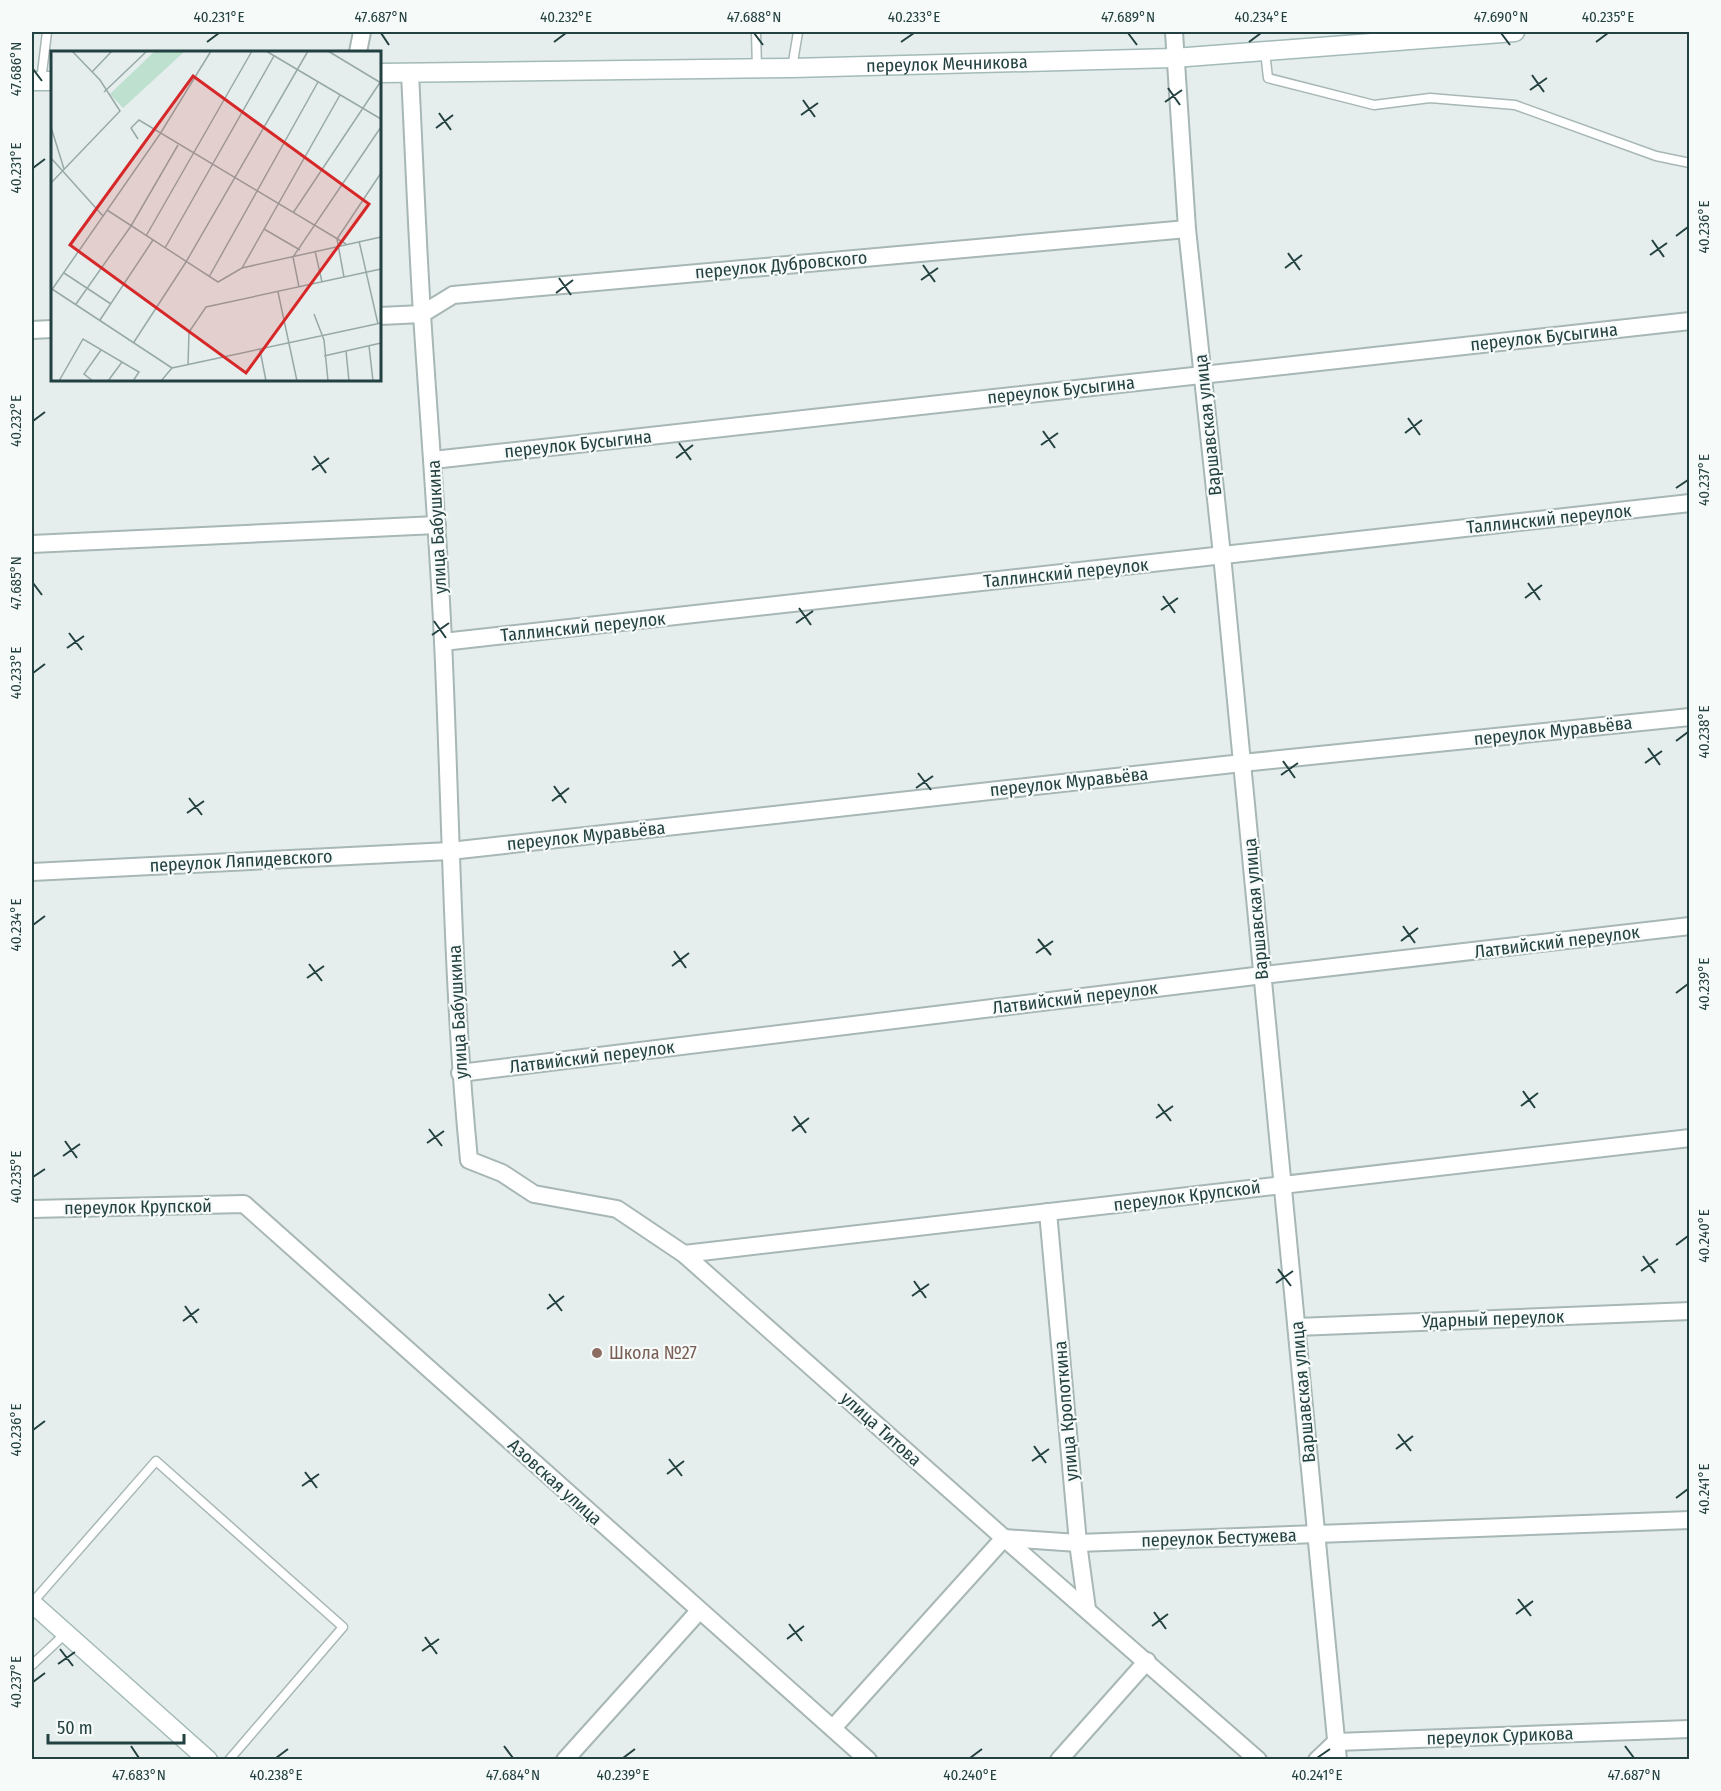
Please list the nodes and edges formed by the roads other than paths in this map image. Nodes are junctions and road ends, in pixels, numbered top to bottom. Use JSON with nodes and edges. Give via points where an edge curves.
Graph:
{"nodes":[{"id":1,"x":47,"y":32,"type":"edge"},
{"id":2,"x":362,"y":32,"type":"edge"},
{"id":3,"x":756,"y":32,"type":"edge"},
{"id":4,"x":798,"y":32,"type":"edge"},
{"id":5,"x":1174,"y":32,"type":"edge"},
{"id":6,"x":1515,"y":32,"type":"edge"},
{"id":7,"x":1450,"y":34,"type":"edge"},
{"id":8,"x":358,"y":51,"type":"edge"},
{"id":9,"x":1265,"y":51,"type":"junction"},
{"id":10,"x":1174,"y":58,"type":"junction"},
{"id":11,"x":757,"y":68,"type":"junction"},
{"id":12,"x":792,"y":68,"type":"junction"},
{"id":13,"x":381,"y":73,"type":"edge"},
{"id":14,"x":410,"y":74,"type":"junction"},
{"id":15,"x":42,"y":81,"type":"edge"},
{"id":16,"x":1689,"y":163,"type":"edge"},
{"id":17,"x":1187,"y":229,"type":"junction"},
{"id":18,"x":422,"y":314,"type":"junction"},
{"id":19,"x":381,"y":316,"type":"edge"},
{"id":20,"x":1689,"y":321,"type":"edge"},
{"id":21,"x":51,"y":329,"type":"edge"},
{"id":22,"x":32,"y":330,"type":"edge"},
{"id":23,"x":1202,"y":375,"type":"junction"},
{"id":24,"x":433,"y":460,"type":"junction"},
{"id":25,"x":1689,"y":503,"type":"edge"},
{"id":26,"x":437,"y":525,"type":"junction"},
{"id":27,"x":32,"y":544,"type":"edge"},
{"id":28,"x":1222,"y":555,"type":"junction"},
{"id":29,"x":443,"y":642,"type":"junction"},
{"id":30,"x":1689,"y":717,"type":"edge"},
{"id":31,"x":1242,"y":763,"type":"junction"},
{"id":32,"x":450,"y":851,"type":"junction"},
{"id":33,"x":32,"y":872,"type":"edge"},
{"id":34,"x":1689,"y":926,"type":"edge"},
{"id":35,"x":1263,"y":975,"type":"junction"},
{"id":36,"x":460,"y":1073,"type":"junction"},
{"id":37,"x":1689,"y":1138,"type":"edge"},
{"id":38,"x":469,"y":1160,"type":"joint"},
{"id":39,"x":1283,"y":1185,"type":"junction"},
{"id":40,"x":244,"y":1204,"type":"joint"},
{"id":41,"x":32,"y":1209,"type":"edge"},
{"id":42,"x":1048,"y":1212,"type":"junction"},
{"id":43,"x":684,"y":1254,"type":"junction"},
{"id":44,"x":1689,"y":1311,"type":"edge"},
{"id":45,"x":1297,"y":1327,"type":"junction"},
{"id":46,"x":1689,"y":1520,"type":"edge"},
{"id":47,"x":1316,"y":1535,"type":"junction"},
{"id":48,"x":1004,"y":1538,"type":"junction"},
{"id":49,"x":1078,"y":1543,"type":"junction"},
{"id":50,"x":32,"y":1603,"type":"edge"},
{"id":51,"x":1087,"y":1609,"type":"junction"},
{"id":52,"x":699,"y":1611,"type":"junction"},
{"id":53,"x":65,"y":1634,"type":"junction"},
{"id":54,"x":1147,"y":1661,"type":"junction"},
{"id":55,"x":32,"y":1665,"type":"edge"},
{"id":56,"x":833,"y":1728,"type":"junction"},
{"id":57,"x":1689,"y":1729,"type":"edge"},
{"id":58,"x":1336,"y":1742,"type":"junction"},
{"id":59,"x":208,"y":1760,"type":"edge"},
{"id":60,"x":229,"y":1760,"type":"edge"},
{"id":61,"x":565,"y":1760,"type":"edge"},
{"id":62,"x":868,"y":1760,"type":"edge"},
{"id":63,"x":1059,"y":1760,"type":"edge"},
{"id":64,"x":1258,"y":1760,"type":"edge"},
{"id":65,"x":1317,"y":1760,"type":"edge"},
{"id":66,"x":1338,"y":1760,"type":"edge"}],
"edges":[{"from":1,"to":15,"type":"lane"},
{"from":2,"to":8,"type":"street"},
{"from":3,"to":11,"type":"lane"},
{"from":4,"to":12,"type":"lane"},
{"from":5,"to":10,"type":"street","name":"Варшавская улица"},
{"from":6,"to":7,"type":"street","name":"переулок Мечникова"},
{"from":7,"to":9,"type":"street","name":"переулок Мечникова"},
{"from":9,"to":10,"type":"street","name":"переулок Мечникова"},
{"from":9,"to":16,"type":"lane","via":[[1268,78],[1374,105],[1430,98],[1515,105],[1656,156]]},
{"from":10,"to":12,"type":"street","name":"переулок Мечникова"},
{"from":10,"to":17,"type":"street","name":"Варшавская улица"},
{"from":11,"to":12,"type":"street","name":"переулок Мечникова"},
{"from":11,"to":14,"type":"street","name":"переулок Мечникова"},
{"from":13,"to":14,"type":"street","name":"переулок Мечникова"},
{"from":14,"to":18,"type":"street","name":"улица Бабушкина"},
{"from":17,"to":18,"type":"street","name":"переулок Дубровского","via":[[453,295]]},
{"from":17,"to":23,"type":"street","name":"Варшавская улица"},
{"from":18,"to":19,"type":"street","name":"переулок Дубровского"},
{"from":18,"to":24,"type":"street","name":"улица Бабушкина"},
{"from":20,"to":23,"type":"street","name":"переулок Бусыгина"},
{"from":21,"to":22,"type":"street"},
{"from":23,"to":24,"type":"street","name":"переулок Бусыгина"},
{"from":23,"to":28,"type":"street","name":"Варшавская улица"},
{"from":24,"to":26,"type":"street","name":"улица Бабушкина"},
{"from":25,"to":28,"type":"street","name":"Таллинский переулок"},
{"from":26,"to":27,"type":"street"},
{"from":26,"to":29,"type":"street","name":"улица Бабушкина"},
{"from":28,"to":29,"type":"street","name":"Таллинский переулок"},
{"from":28,"to":31,"type":"street","name":"Варшавская улица"},
{"from":29,"to":32,"type":"street","name":"улица Бабушкина"},
{"from":30,"to":31,"type":"street","name":"переулок Муравьёва"},
{"from":31,"to":32,"type":"street","name":"переулок Муравьёва"},
{"from":31,"to":35,"type":"street","name":"Варшавская улица"},
{"from":32,"to":33,"type":"street","name":"переулок Ляпидевского"},
{"from":32,"to":36,"type":"street","name":"улица Бабушкина"},
{"from":34,"to":35,"type":"street","name":"Латвийский переулок"},
{"from":35,"to":36,"type":"street","name":"Латвийский переулок"},
{"from":35,"to":39,"type":"street","name":"Варшавская улица"},
{"from":36,"to":38,"type":"street","name":"улица Бабушкина"},
{"from":37,"to":39,"type":"street","name":"переулок Крупской"},
{"from":38,"to":43,"type":"street","name":"улица Титова","via":[[502,1173],[534,1194],[617,1209]]},
{"from":39,"to":42,"type":"street","name":"переулок Крупской"},
{"from":39,"to":45,"type":"street","name":"Варшавская улица"},
{"from":40,"to":41,"type":"street","name":"переулок Крупской"},
{"from":40,"to":52,"type":"street","name":"Азовская улица"},
{"from":42,"to":43,"type":"street","name":"переулок Крупской"},
{"from":42,"to":49,"type":"street","name":"улица Кропоткина"},
{"from":43,"to":48,"type":"street","name":"улица Титова"},
{"from":44,"to":45,"type":"street","name":"Ударный переулок"},
{"from":45,"to":47,"type":"street","name":"Варшавская улица"},
{"from":46,"to":47,"type":"street","name":"переулок Бестужева"},
{"from":47,"to":49,"type":"street","name":"переулок Бестужева"},
{"from":47,"to":58,"type":"street","name":"Варшавская улица"},
{"from":48,"to":49,"type":"street","name":"переулок Бестужева"},
{"from":48,"to":51,"type":"street","name":"улица Титова"},
{"from":48,"to":56,"type":"street"},
{"from":49,"to":51,"type":"street","name":"улица Кропоткина"},
{"from":50,"to":53,"type":"street"},
{"from":50,"to":60,"type":"lane","via":[[156,1461],[343,1627]]},
{"from":51,"to":54,"type":"street","name":"улица Титова"},
{"from":52,"to":56,"type":"street","name":"Азовская улица"},
{"from":52,"to":61,"type":"street"},
{"from":53,"to":55,"type":"lane"},
{"from":53,"to":59,"type":"street"},
{"from":54,"to":63,"type":"street"},
{"from":54,"to":64,"type":"street","name":"улица Титова"},
{"from":56,"to":62,"type":"street","name":"Азовская улица"},
{"from":57,"to":58,"type":"street","name":"переулок Сурикова"},
{"from":58,"to":65,"type":"street"},
{"from":58,"to":66,"type":"street","name":"Варшавская улица"}]}
